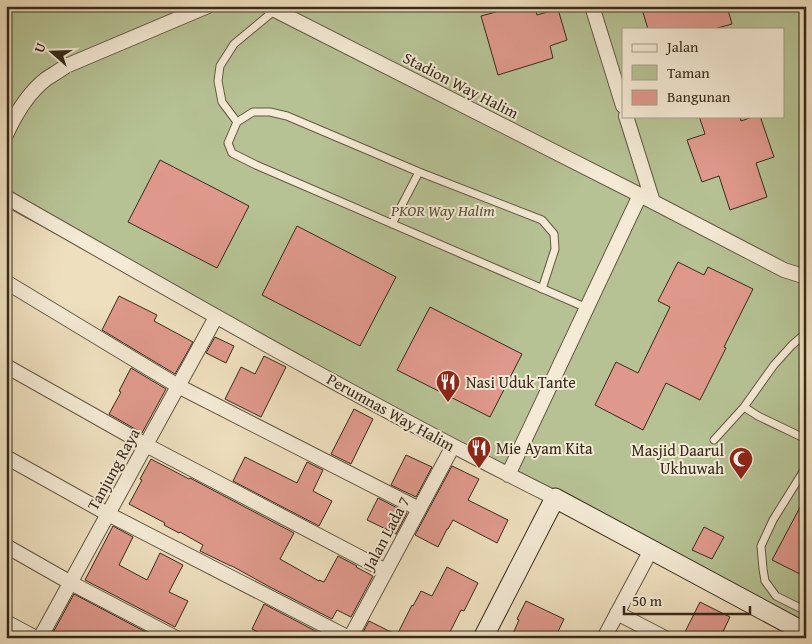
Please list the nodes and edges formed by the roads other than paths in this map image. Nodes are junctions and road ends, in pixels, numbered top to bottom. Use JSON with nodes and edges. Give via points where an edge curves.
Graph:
{"nodes":[{"id":1,"x":208,"y":6,"type":"edge"},
{"id":2,"x":592,"y":6,"type":"edge"},
{"id":3,"x":271,"y":8,"type":"edge"},
{"id":4,"x":622,"y":103,"type":"edge"},
{"id":5,"x":627,"y":118,"type":"edge"},
{"id":6,"x":237,"y":122,"type":"junction"},
{"id":7,"x":6,"y":135,"type":"edge"},
{"id":8,"x":419,"y":172,"type":"junction"},
{"id":9,"x":640,"y":195,"type":"junction"},
{"id":10,"x":6,"y":197,"type":"edge"},
{"id":11,"x":653,"y":202,"type":"junction"},
{"id":12,"x":392,"y":224,"type":"junction"},
{"id":13,"x":784,"y":270,"type":"junction"},
{"id":14,"x":806,"y":277,"type":"edge"},
{"id":15,"x":6,"y":282,"type":"edge"},
{"id":16,"x":806,"y":288,"type":"edge"},
{"id":17,"x":542,"y":289,"type":"junction"},
{"id":18,"x":586,"y":308,"type":"junction"},
{"id":19,"x":216,"y":317,"type":"junction"},
{"id":20,"x":806,"y":333,"type":"edge"},
{"id":21,"x":6,"y":366,"type":"edge"},
{"id":22,"x":178,"y":386,"type":"junction"},
{"id":23,"x":744,"y":407,"type":"junction"},
{"id":24,"x":714,"y":440,"type":"dead end"},
{"id":25,"x":806,"y":440,"type":"edge"},
{"id":26,"x":146,"y":445,"type":"junction"},
{"id":27,"x":453,"y":446,"type":"junction"},
{"id":28,"x":6,"y":457,"type":"edge"},
{"id":29,"x":806,"y":467,"type":"edge"},
{"id":30,"x":508,"y":475,"type":"junction"},
{"id":31,"x":555,"y":498,"type":"junction"},
{"id":32,"x":419,"y":509,"type":"junction"},
{"id":33,"x":108,"y":514,"type":"junction"},
{"id":34,"x":6,"y":546,"type":"edge"},
{"id":35,"x":650,"y":550,"type":"junction"},
{"id":36,"x":386,"y":571,"type":"junction"},
{"id":37,"x":71,"y":584,"type":"junction"},
{"id":38,"x":617,"y":612,"type":"junction"},
{"id":39,"x":806,"y":612,"type":"edge"},
{"id":40,"x":6,"y":622,"type":"edge"},
{"id":41,"x":806,"y":633,"type":"edge"},
{"id":42,"x":36,"y":638,"type":"edge"},
{"id":43,"x":40,"y":638,"type":"edge"},
{"id":44,"x":176,"y":638,"type":"edge"},
{"id":45,"x":350,"y":638,"type":"edge"},
{"id":46,"x":483,"y":638,"type":"edge"},
{"id":47,"x":604,"y":638,"type":"edge"},
{"id":48,"x":665,"y":638,"type":"edge"}],
"edges":[{"from":1,"to":7,"type":"street","via":[[66,66],[31,94]]},
{"from":2,"to":4,"type":"street"},
{"from":3,"to":6,"type":"lane","via":[[234,44],[220,66],[218,81],[222,102]]},
{"from":3,"to":9,"type":"street","name":"Stadion Way Halim"},
{"from":5,"to":11,"type":"street"},
{"from":6,"to":8,"type":"lane","via":[[253,112],[287,116]]},
{"from":6,"to":12,"type":"lane","via":[[228,144],[232,153]]},
{"from":8,"to":12,"type":"lane"},
{"from":8,"to":17,"type":"lane","via":[[542,220],[554,234],[555,249]]},
{"from":9,"to":11,"type":"street","name":"Stadion Way Halim"},
{"from":9,"to":18,"type":"street"},
{"from":10,"to":19,"type":"street","name":"Perumnas Way Halim"},
{"from":11,"to":13,"type":"street","name":"Stadion Way Halim"},
{"from":12,"to":17,"type":"lane"},
{"from":13,"to":14,"type":"street","name":"Stadion Way Halim"},
{"from":13,"to":16,"type":"street","name":"Stadion Way Halim"},
{"from":15,"to":22,"type":"street"},
{"from":17,"to":18,"type":"lane"},
{"from":18,"to":30,"type":"street"},
{"from":19,"to":22,"type":"street","name":"Tanjung Raya"},
{"from":19,"to":27,"type":"street","name":"Perumnas Way Halim"},
{"from":20,"to":23,"type":"lane","via":[[774,365]]},
{"from":21,"to":26,"type":"street"},
{"from":22,"to":26,"type":"street","name":"Tanjung Raya"},
{"from":22,"to":32,"type":"street"},
{"from":23,"to":24,"type":"lane"},
{"from":23,"to":25,"type":"lane"},
{"from":26,"to":33,"type":"street","name":"Tanjung Raya"},
{"from":26,"to":36,"type":"street"},
{"from":27,"to":30,"type":"street","name":"Perumnas Way Halim"},
{"from":27,"to":32,"type":"street","name":"Jalan Lada 7"},
{"from":28,"to":33,"type":"street"},
{"from":29,"to":39,"type":"lane","via":[[773,520],[762,546],[765,581],[776,596]]},
{"from":30,"to":31,"type":"street","name":"Perumnas Way Halim"},
{"from":31,"to":35,"type":"street","name":"Perumnas Way Halim"},
{"from":31,"to":46,"type":"street"},
{"from":32,"to":36,"type":"street","name":"Jalan Lada 7"},
{"from":33,"to":37,"type":"street","name":"Tanjung Raya"},
{"from":33,"to":45,"type":"street"},
{"from":34,"to":37,"type":"street"},
{"from":35,"to":38,"type":"street"},
{"from":35,"to":41,"type":"street","name":"Perumnas Way Halim"},
{"from":36,"to":45,"type":"street","name":"Jalan Lada 7"},
{"from":37,"to":43,"type":"street","name":"Tanjung Raya"},
{"from":37,"to":44,"type":"street"},
{"from":38,"to":47,"type":"street"},
{"from":38,"to":48,"type":"street"},
{"from":40,"to":42,"type":"street"}]}
